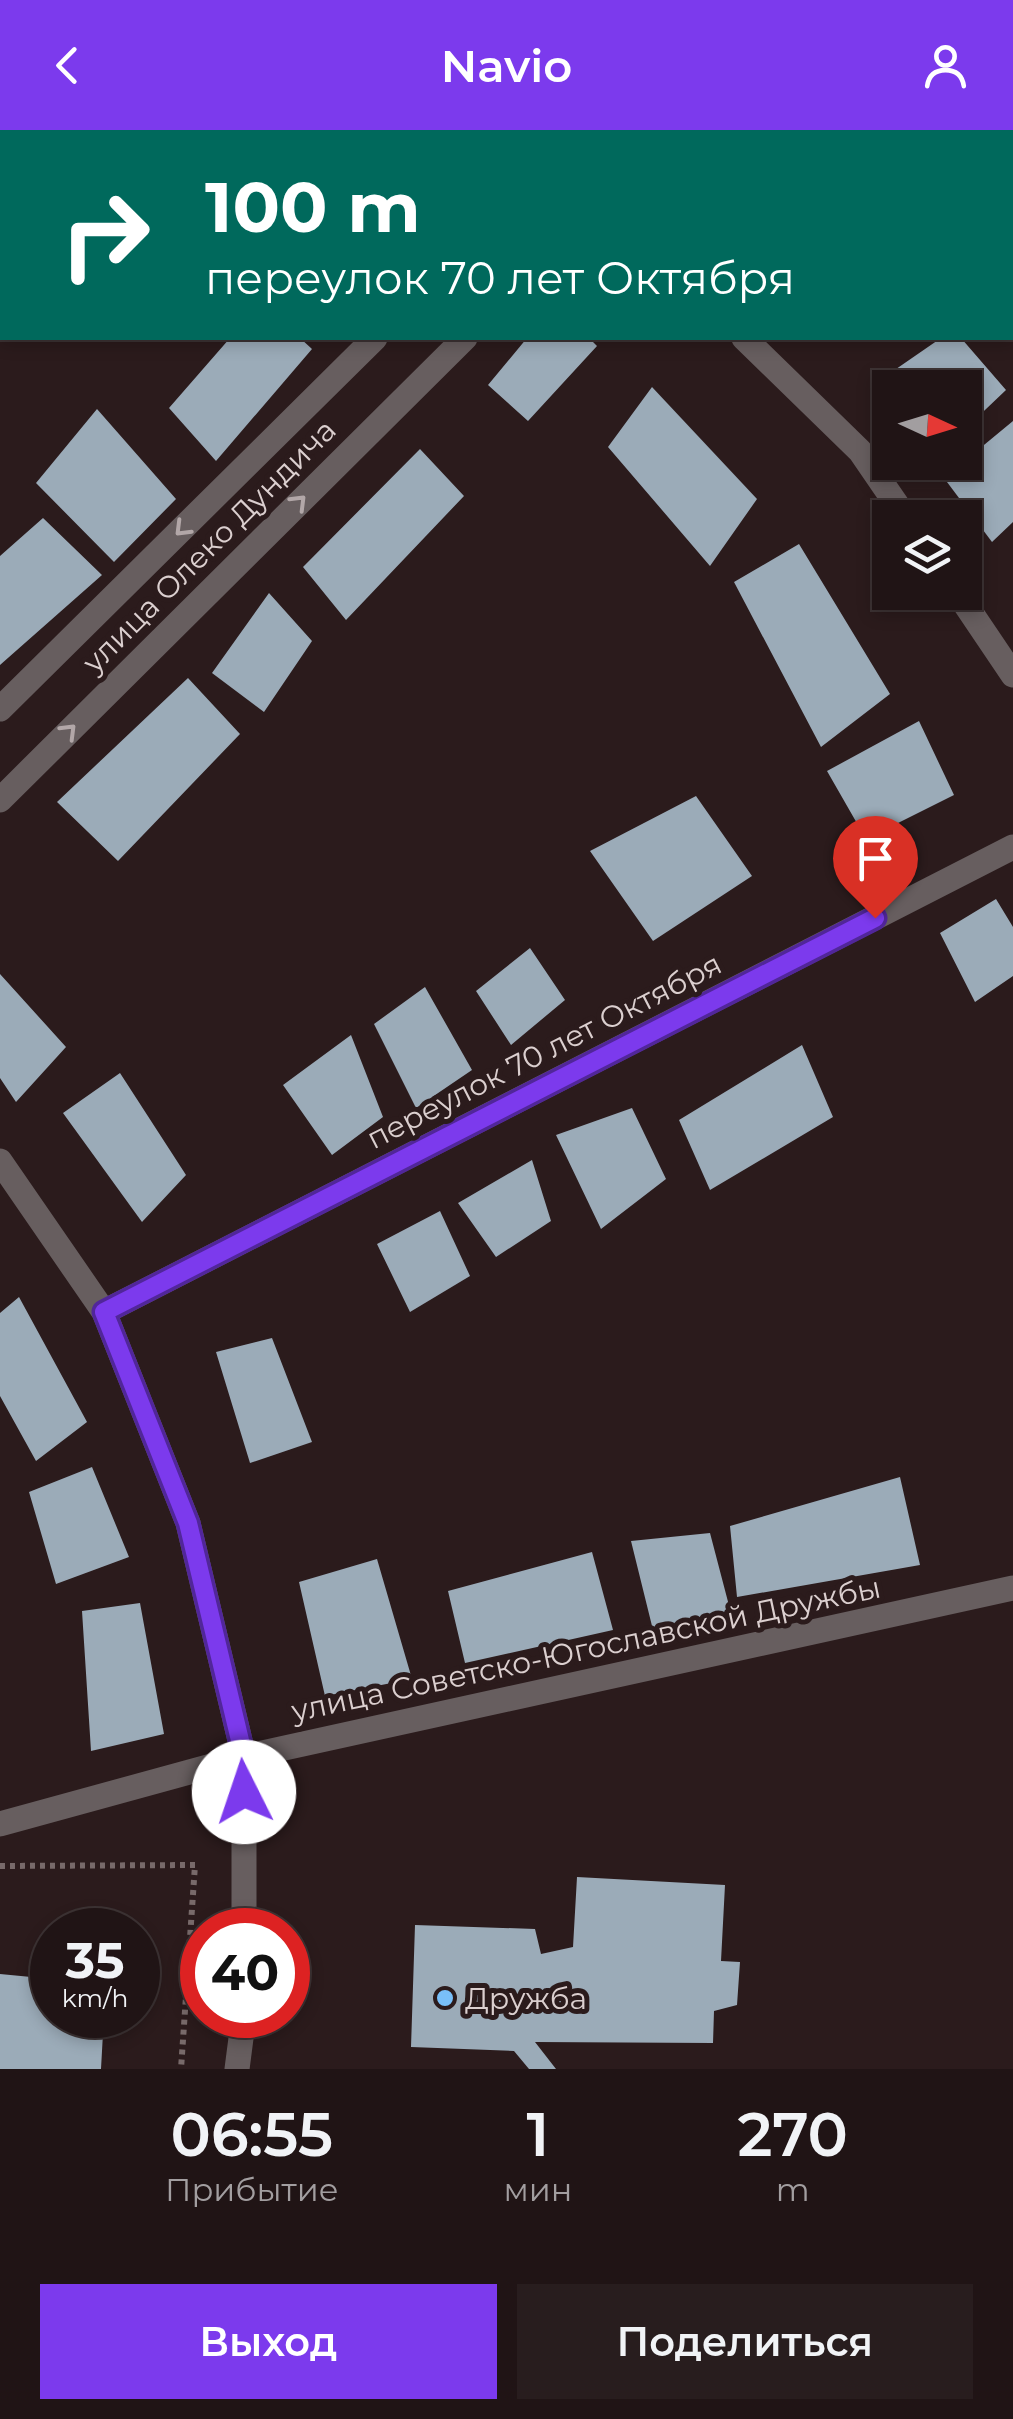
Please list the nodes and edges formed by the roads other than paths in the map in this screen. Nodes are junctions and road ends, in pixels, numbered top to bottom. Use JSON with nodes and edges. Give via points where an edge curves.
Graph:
{"nodes":[{"id":1,"x":373,"y":340,"type":"edge"},
{"id":2,"x":462,"y":340,"type":"edge"},
{"id":3,"x":746,"y":340,"type":"edge"},
{"id":4,"x":894,"y":500,"type":"edge"},
{"id":5,"x":969,"y":610,"type":"edge"},
{"id":6,"x":1013,"y":674,"type":"edge"},
{"id":7,"x":0,"y":709,"type":"edge"},
{"id":8,"x":0,"y":800,"type":"edge"},
{"id":9,"x":1013,"y":848,"type":"edge"},
{"id":10,"x":0,"y":1160,"type":"edge"},
{"id":11,"x":104,"y":1312,"type":"junction"},
{"id":12,"x":1013,"y":1588,"type":"edge"},
{"id":13,"x":244,"y":1757,"type":"junction"},
{"id":14,"x":0,"y":1824,"type":"edge"},
{"id":15,"x":244,"y":1908,"type":"edge"},
{"id":16,"x":241,"y":2038,"type":"edge"},
{"id":17,"x":237,"y":2069,"type":"edge"}],
"edges":[{"from":1,"to":7,"type":"street","name":"улица Олеко Дундича","one_way":true},
{"from":8,"to":2,"type":"street","name":"улица Олеко Дундича","one_way":true},
{"from":3,"to":4,"type":"street","via":[[860,451]]},
{"from":5,"to":6,"type":"street"},
{"from":9,"to":11,"type":"street","name":"переулок 70 лет Октября"},
{"from":10,"to":11,"type":"street"},
{"from":11,"to":13,"type":"street","via":[[188,1523]]},
{"from":12,"to":13,"type":"street","name":"улица Советско-Югославской Дружбы"},
{"from":13,"to":14,"type":"street","name":"улица Советско-Югославской Дружбы"},
{"from":13,"to":15,"type":"street"},
{"from":16,"to":17,"type":"street"}]}
